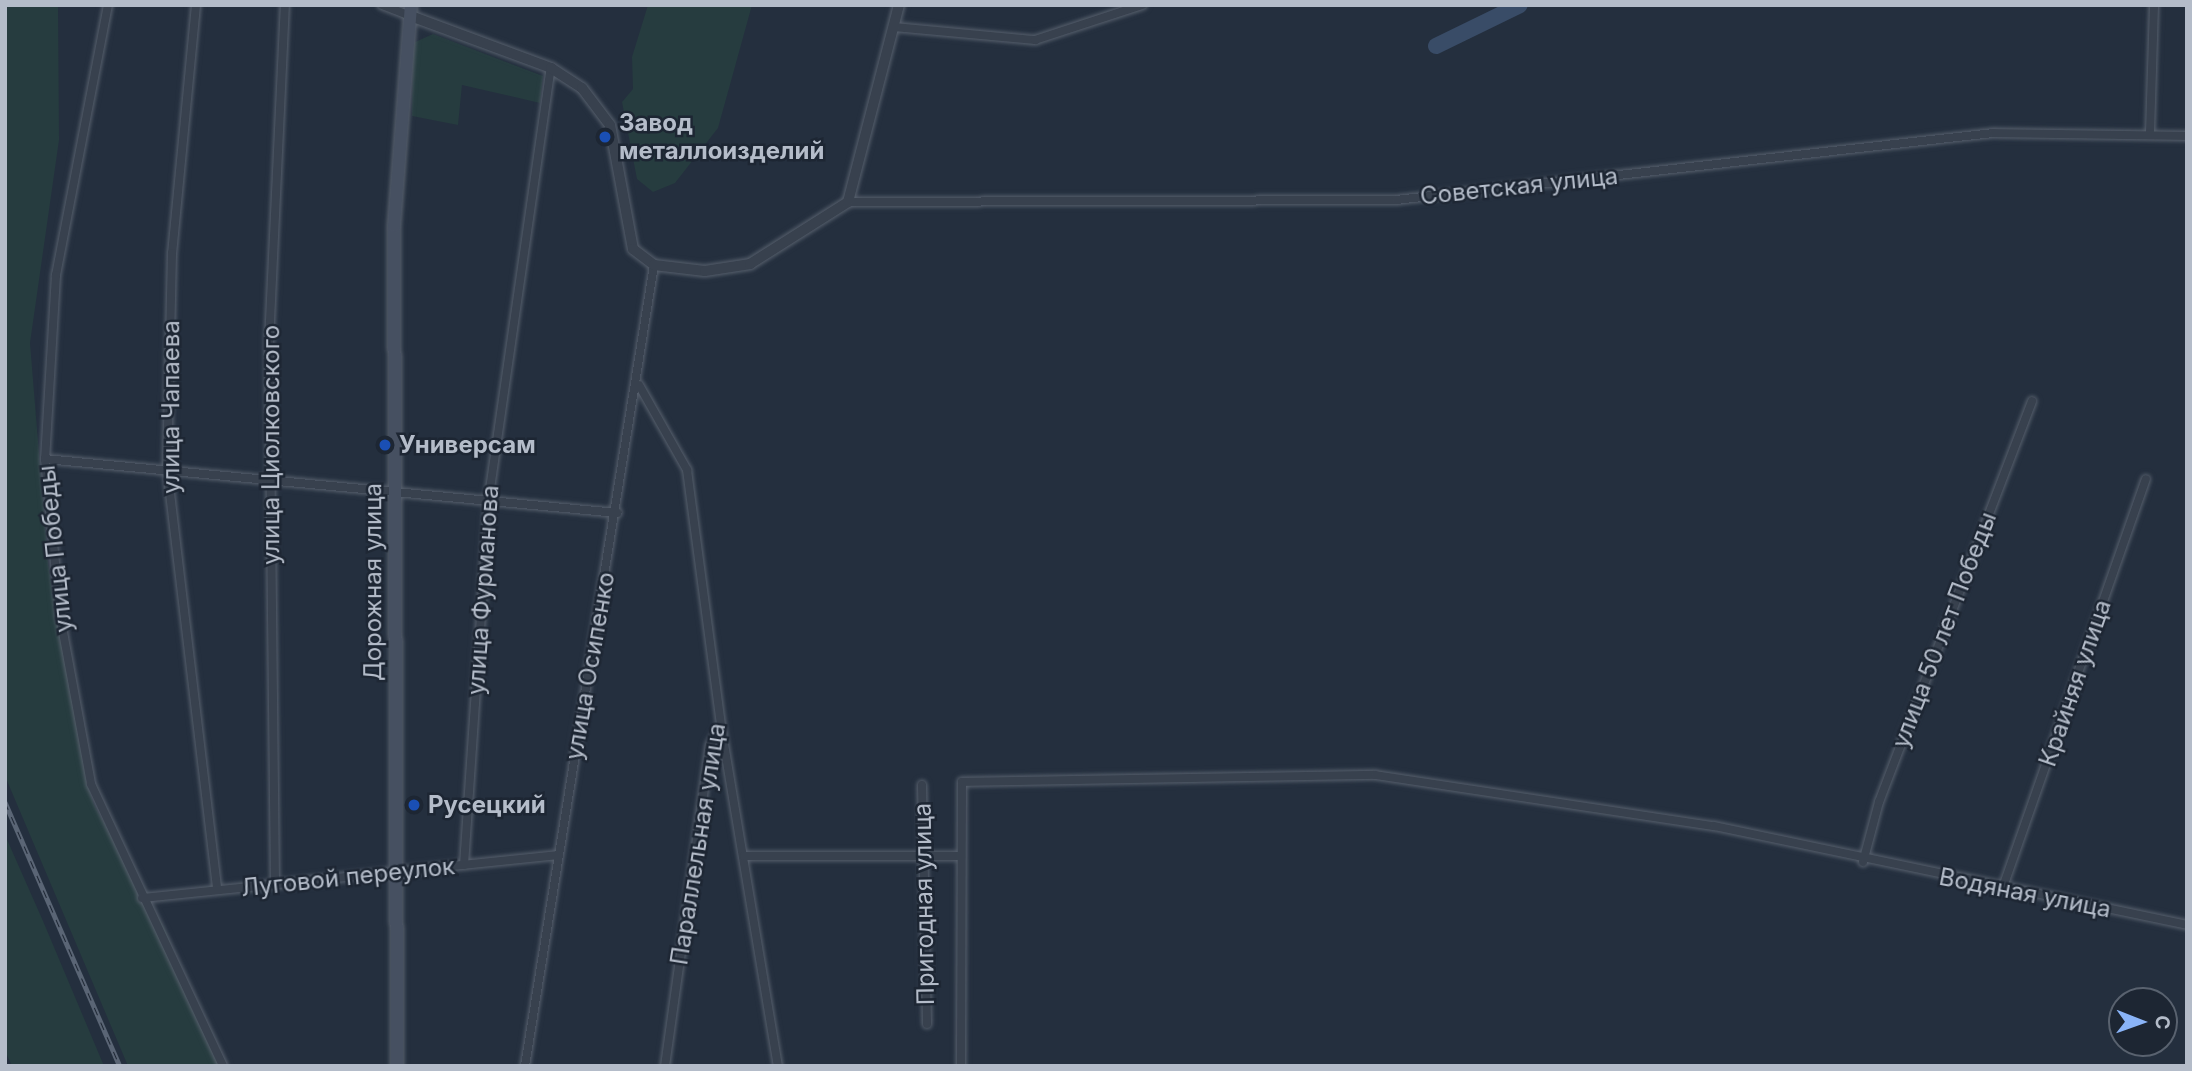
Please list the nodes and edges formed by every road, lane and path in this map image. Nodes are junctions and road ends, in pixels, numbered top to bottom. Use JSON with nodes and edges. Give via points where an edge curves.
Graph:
{"nodes":[{"id":1,"x":108,"y":5,"type":"edge"},
{"id":2,"x":196,"y":5,"type":"edge"},
{"id":3,"x":285,"y":5,"type":"edge"},
{"id":4,"x":382,"y":5,"type":"edge"},
{"id":5,"x":899,"y":5,"type":"edge"},
{"id":6,"x":1142,"y":5,"type":"edge"},
{"id":7,"x":2154,"y":5,"type":"edge"},
{"id":8,"x":410,"y":10,"type":"edge"},
{"id":9,"x":894,"y":27,"type":"junction"},
{"id":10,"x":551,"y":68,"type":"junction"},
{"id":11,"x":2150,"y":133,"type":"junction"},
{"id":12,"x":2187,"y":136,"type":"edge"},
{"id":13,"x":848,"y":202,"type":"junction"},
{"id":14,"x":654,"y":265,"type":"junction"},
{"id":15,"x":639,"y":385,"type":"junction"},
{"id":16,"x":2032,"y":401,"type":"dead end"},
{"id":17,"x":45,"y":459,"type":"junction"},
{"id":18,"x":167,"y":468,"type":"junction"},
{"id":19,"x":2146,"y":479,"type":"dead end"},
{"id":20,"x":270,"y":480,"type":"junction"},
{"id":21,"x":395,"y":491,"type":"junction"},
{"id":22,"x":489,"y":496,"type":"junction"},
{"id":23,"x":617,"y":513,"type":"junction"},
{"id":24,"x":721,"y":726,"type":"junction"},
{"id":25,"x":922,"y":785,"type":"dead end"},
{"id":26,"x":555,"y":855,"type":"junction"},
{"id":27,"x":923,"y":855,"type":"junction"},
{"id":28,"x":744,"y":856,"type":"junction"},
{"id":29,"x":960,"y":856,"type":"junction"},
{"id":30,"x":1863,"y":862,"type":"junction"},
{"id":31,"x":464,"y":864,"type":"junction"},
{"id":32,"x":393,"y":872,"type":"junction"},
{"id":33,"x":275,"y":884,"type":"junction"},
{"id":34,"x":2003,"y":887,"type":"junction"},
{"id":35,"x":218,"y":890,"type":"junction"},
{"id":36,"x":142,"y":898,"type":"junction"},
{"id":37,"x":2187,"y":925,"type":"edge"},
{"id":38,"x":927,"y":1024,"type":"dead end"},
{"id":39,"x":223,"y":1066,"type":"edge"},
{"id":40,"x":397,"y":1066,"type":"edge"},
{"id":41,"x":525,"y":1066,"type":"edge"},
{"id":42,"x":665,"y":1066,"type":"edge"},
{"id":43,"x":778,"y":1066,"type":"edge"},
{"id":44,"x":961,"y":1066,"type":"edge"}],
"edges":[{"from":1,"to":17,"type":"street","name":"улица Победы","via":[[56,275]]},
{"from":2,"to":18,"type":"street","name":"улица Чапаева","via":[[172,253]]},
{"from":3,"to":20,"type":"street","name":"улица Циолковского","via":[[269,328]]},
{"from":4,"to":8,"type":"street"},
{"from":5,"to":9,"type":"street"},
{"from":6,"to":9,"type":"street","via":[[1035,40]]},
{"from":7,"to":11,"type":"street"},
{"from":8,"to":10,"type":"street"},
{"from":8,"to":21,"type":"main road","name":"Дорожная улица","via":[[394,226]]},
{"from":9,"to":13,"type":"street"},
{"from":10,"to":14,"type":"street","via":[[606,114],[629,239]]},
{"from":10,"to":22,"type":"street","name":"улица Фурманова"},
{"from":11,"to":12,"type":"street","name":"Советская улица"},
{"from":11,"to":13,"type":"street","name":"Советская улица","via":[[1993,133],[1396,200]]},
{"from":13,"to":14,"type":"street","via":[[738,268]]},
{"from":14,"to":15,"type":"street","name":"улица Осипенко"},
{"from":15,"to":23,"type":"street","name":"улица Осипенко"},
{"from":15,"to":24,"type":"street","name":"Параллельная улица","via":[[687,470]]},
{"from":16,"to":30,"type":"street","name":"улица 50 лет Победы","via":[[1879,802]]},
{"from":17,"to":18,"type":"street"},
{"from":17,"to":36,"type":"street","name":"улица Победы","via":[[60,616],[92,784]]},
{"from":18,"to":20,"type":"street"},
{"from":18,"to":35,"type":"street","name":"улица Чапаева"},
{"from":19,"to":34,"type":"street","name":"Крайняя улица"},
{"from":20,"to":21,"type":"street"},
{"from":20,"to":33,"type":"street","name":"улица Циолковского"},
{"from":21,"to":22,"type":"street"},
{"from":21,"to":32,"type":"main road","name":"Дорожная улица"},
{"from":22,"to":23,"type":"street"},
{"from":22,"to":31,"type":"street","name":"улица Фурманова"},
{"from":23,"to":26,"type":"street","name":"улица Осипенко"},
{"from":24,"to":28,"type":"street"},
{"from":24,"to":42,"type":"street","name":"Параллельная улица","via":[[710,745]]},
{"from":25,"to":27,"type":"street","name":"Пригодная улица"},
{"from":26,"to":31,"type":"street","name":"Луговой переулок"},
{"from":26,"to":41,"type":"street","name":"улица Осипенко"},
{"from":27,"to":28,"type":"street"},
{"from":27,"to":29,"type":"street"},
{"from":27,"to":38,"type":"street","name":"Пригодная улица"},
{"from":28,"to":43,"type":"street"},
{"from":29,"to":30,"type":"street","name":"Водяная улица","via":[[962,782],[1375,775],[1714,826]]},
{"from":29,"to":44,"type":"street"},
{"from":30,"to":34,"type":"street","name":"Водяная улица"},
{"from":31,"to":32,"type":"street","name":"Луговой переулок"},
{"from":32,"to":33,"type":"street","name":"Луговой переулок"},
{"from":32,"to":40,"type":"main road","name":"Дорожная улица"},
{"from":33,"to":35,"type":"street","name":"Луговой переулок"},
{"from":34,"to":37,"type":"street","name":"Водяная улица"},
{"from":35,"to":36,"type":"street","name":"Луговой переулок"},
{"from":36,"to":39,"type":"street","name":"улица Победы"}]}
